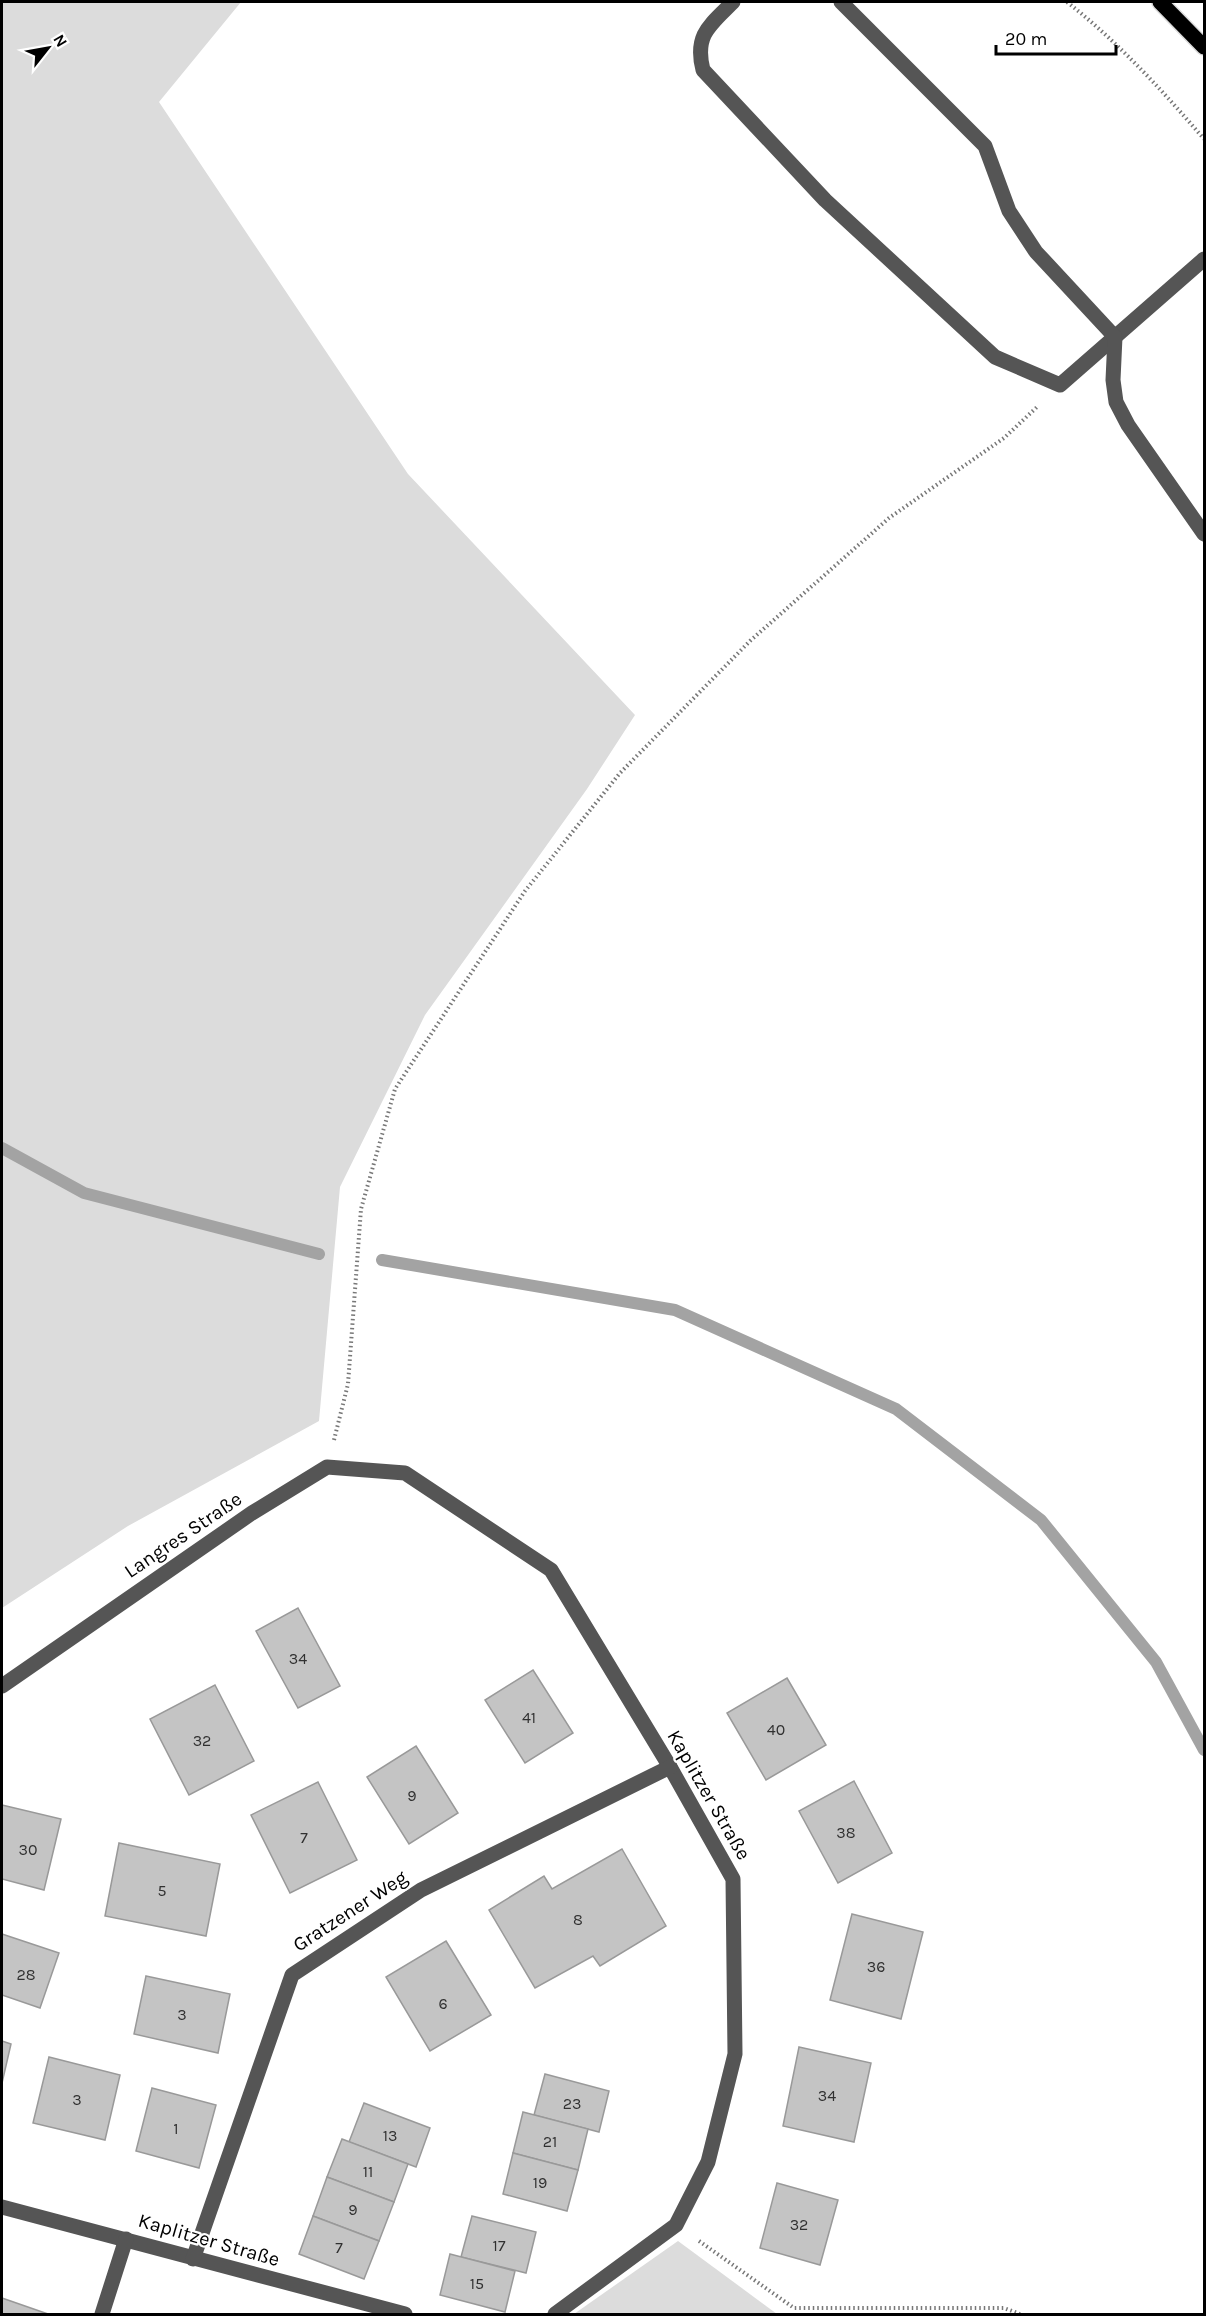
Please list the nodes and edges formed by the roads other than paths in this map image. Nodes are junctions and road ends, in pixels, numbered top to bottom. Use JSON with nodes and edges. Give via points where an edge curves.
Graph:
{"nodes":[{"id":1,"x":733,"y":2,"type":"edge"},
{"id":2,"x":841,"y":2,"type":"edge"},
{"id":3,"x":1160,"y":2,"type":"edge"},
{"id":4,"x":1204,"y":47,"type":"edge"},
{"id":5,"x":1204,"y":259,"type":"edge"},
{"id":6,"x":1115,"y":337,"type":"junction"},
{"id":7,"x":1204,"y":534,"type":"edge"},
{"id":8,"x":327,"y":1467,"type":"joint"},
{"id":9,"x":2,"y":1686,"type":"edge"},
{"id":10,"x":670,"y":1767,"type":"junction"},
{"id":11,"x":2,"y":2206,"type":"edge"},
{"id":12,"x":126,"y":2239,"type":"junction"},
{"id":13,"x":193,"y":2259,"type":"junction"},
{"id":14,"x":102,"y":2314,"type":"edge"},
{"id":15,"x":405,"y":2314,"type":"edge"},
{"id":16,"x":555,"y":2314,"type":"edge"}],
"edges":[{"from":1,"to":6,"type":"street","via":[[705,30],[698,52],[703,70],[825,200],[995,357],[1060,386]]},
{"from":2,"to":6,"type":"street","via":[[985,146],[1009,211],[1036,252]]},
{"from":3,"to":4,"type":"main road"},
{"from":5,"to":6,"type":"street"},
{"from":6,"to":7,"type":"street","via":[[1116,402]]},
{"from":8,"to":9,"type":"street","name":"Langres Straße","via":[[252,1513]]},
{"from":8,"to":10,"type":"street","name":"Kaplitzer Straße","via":[[405,1473],[551,1570]]},
{"from":10,"to":13,"type":"street","name":"Gratzener Weg","via":[[421,1890],[292,1975]]},
{"from":10,"to":16,"type":"street","name":"Kaplitzer Straße","via":[[732,1879],[735,2054],[708,2162],[676,2225]]},
{"from":11,"to":12,"type":"street","name":"Kaplitzer Straße"},
{"from":12,"to":13,"type":"street","name":"Kaplitzer Straße"},
{"from":12,"to":14,"type":"street"},
{"from":13,"to":15,"type":"street","name":"Kaplitzer Straße"}]}
